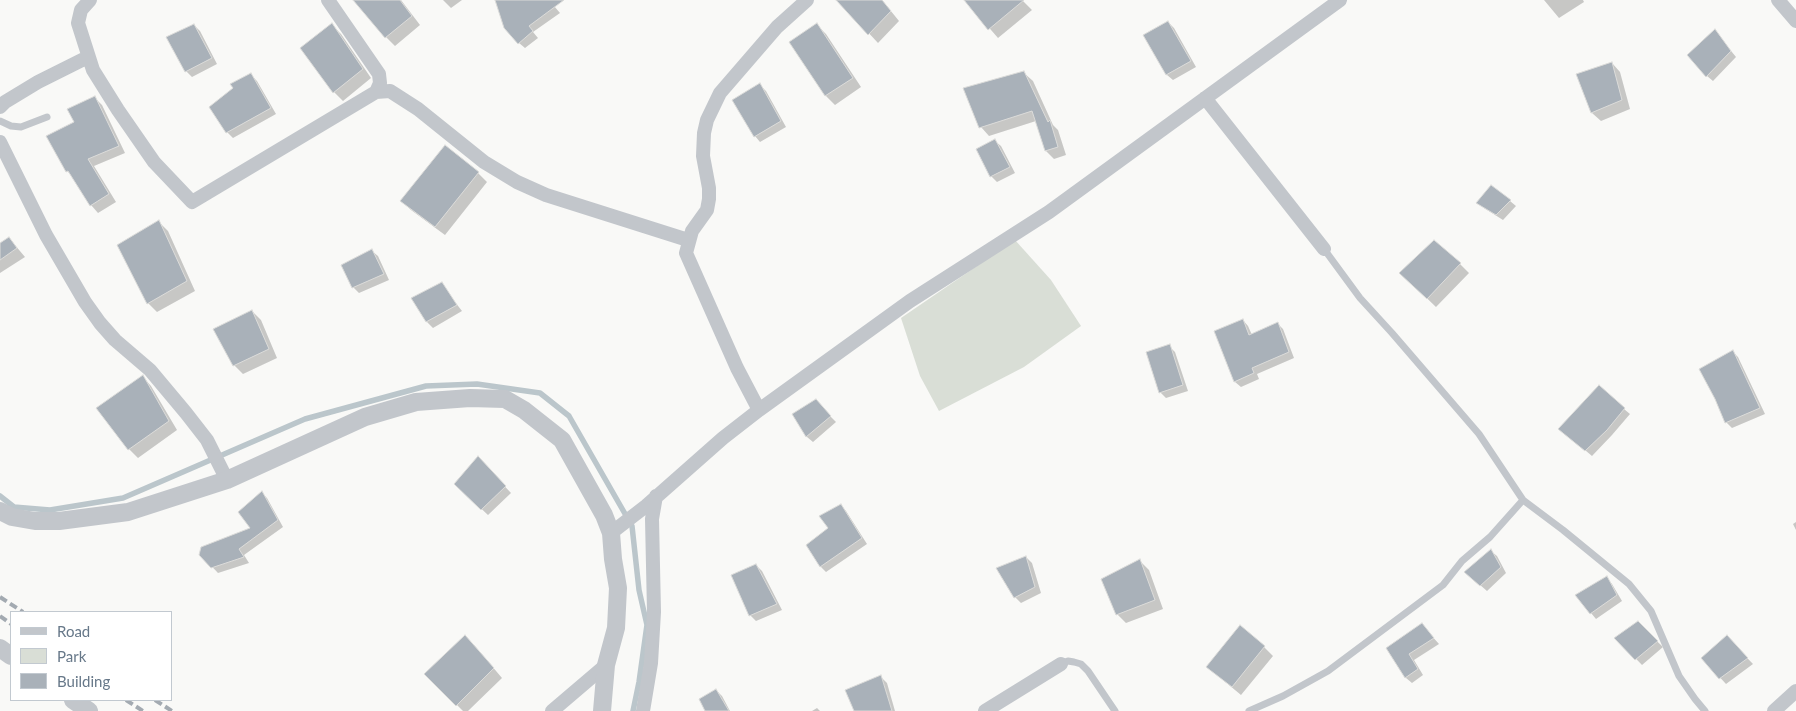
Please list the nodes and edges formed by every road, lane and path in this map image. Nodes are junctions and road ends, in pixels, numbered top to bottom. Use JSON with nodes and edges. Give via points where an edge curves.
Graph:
{"nodes":[{"id":1,"x":90,"y":0,"type":"edge"},
{"id":2,"x":328,"y":0,"type":"edge"},
{"id":3,"x":807,"y":0,"type":"edge"},
{"id":4,"x":1340,"y":0,"type":"edge"},
{"id":5,"x":1778,"y":0,"type":"edge"},
{"id":6,"x":1796,"y":21,"type":"edge"},
{"id":7,"x":88,"y":57,"type":"junction"},
{"id":8,"x":376,"y":92,"type":"junction"},
{"id":9,"x":1205,"y":98,"type":"junction"},
{"id":10,"x":0,"y":107,"type":"edge"},
{"id":11,"x":47,"y":117,"type":"dead end"},
{"id":12,"x":0,"y":121,"type":"edge"},
{"id":13,"x":0,"y":142,"type":"edge"},
{"id":14,"x":688,"y":240,"type":"junction"},
{"id":15,"x":1324,"y":249,"type":"joint"},
{"id":16,"x":759,"y":410,"type":"junction"},
{"id":17,"x":223,"y":473,"type":"junction"},
{"id":18,"x":1523,"y":500,"type":"junction"},
{"id":19,"x":651,"y":501,"type":"junction"},
{"id":20,"x":0,"y":510,"type":"edge"},
{"id":21,"x":617,"y":528,"type":"junction"},
{"id":22,"x":1061,"y":664,"type":"joint"},
{"id":23,"x":606,"y":665,"type":"junction"},
{"id":24,"x":1796,"y":691,"type":"edge"},
{"id":25,"x":74,"y":701,"type":"edge"},
{"id":26,"x":89,"y":711,"type":"edge"},
{"id":27,"x":552,"y":711,"type":"edge"},
{"id":28,"x":602,"y":711,"type":"edge"},
{"id":29,"x":642,"y":711,"type":"edge"},
{"id":30,"x":985,"y":711,"type":"edge"},
{"id":31,"x":1115,"y":711,"type":"edge"},
{"id":32,"x":1249,"y":711,"type":"edge"},
{"id":33,"x":1706,"y":711,"type":"edge"},
{"id":34,"x":1774,"y":711,"type":"edge"}],
"edges":[{"from":1,"to":7,"type":"street","via":[[81,10],[78,23]]},
{"from":2,"to":8,"type":"street","via":[[379,74]]},
{"from":3,"to":14,"type":"street","via":[[777,27],[720,93],[707,120],[702,146],[710,200]]},
{"from":4,"to":9,"type":"street"},
{"from":5,"to":6,"type":"street"},
{"from":7,"to":8,"type":"street","via":[[118,110],[154,162],[192,202]]},
{"from":7,"to":10,"type":"street","via":[[38,82]]},
{"from":8,"to":14,"type":"street","via":[[390,91],[418,109],[484,162],[517,182],[546,195]]},
{"from":9,"to":15,"type":"street"},
{"from":9,"to":16,"type":"street","via":[[1049,212],[910,301]]},
{"from":11,"to":12,"type":"lane","via":[[21,128]]},
{"from":13,"to":17,"type":"street","via":[[46,235],[85,302],[116,340],[162,382],[207,440]]},
{"from":14,"to":16,"type":"street","via":[[686,252]]},
{"from":15,"to":18,"type":"lane","via":[[1360,298],[1479,434]]},
{"from":16,"to":19,"type":"street"},
{"from":17,"to":20,"type":"street","via":[[128,512],[35,522],[12,517]]},
{"from":17,"to":21,"type":"street","via":[[374,414],[416,402],[504,399],[524,410],[562,440],[604,515]]},
{"from":18,"to":32,"type":"lane","via":[[1490,537],[1462,561],[1443,585],[1328,671]]},
{"from":18,"to":33,"type":"lane","via":[[1629,584],[1651,611],[1679,676]]},
{"from":19,"to":21,"type":"street"},
{"from":19,"to":29,"type":"street","via":[[652,663]]},
{"from":21,"to":23,"type":"street","via":[[613,559],[618,588],[616,628]]},
{"from":22,"to":30,"type":"street"},
{"from":22,"to":31,"type":"lane","via":[[1068,661],[1081,664]]},
{"from":23,"to":27,"type":"street"},
{"from":23,"to":28,"type":"street"},
{"from":24,"to":34,"type":"street"},
{"from":25,"to":26,"type":"street"}]}
